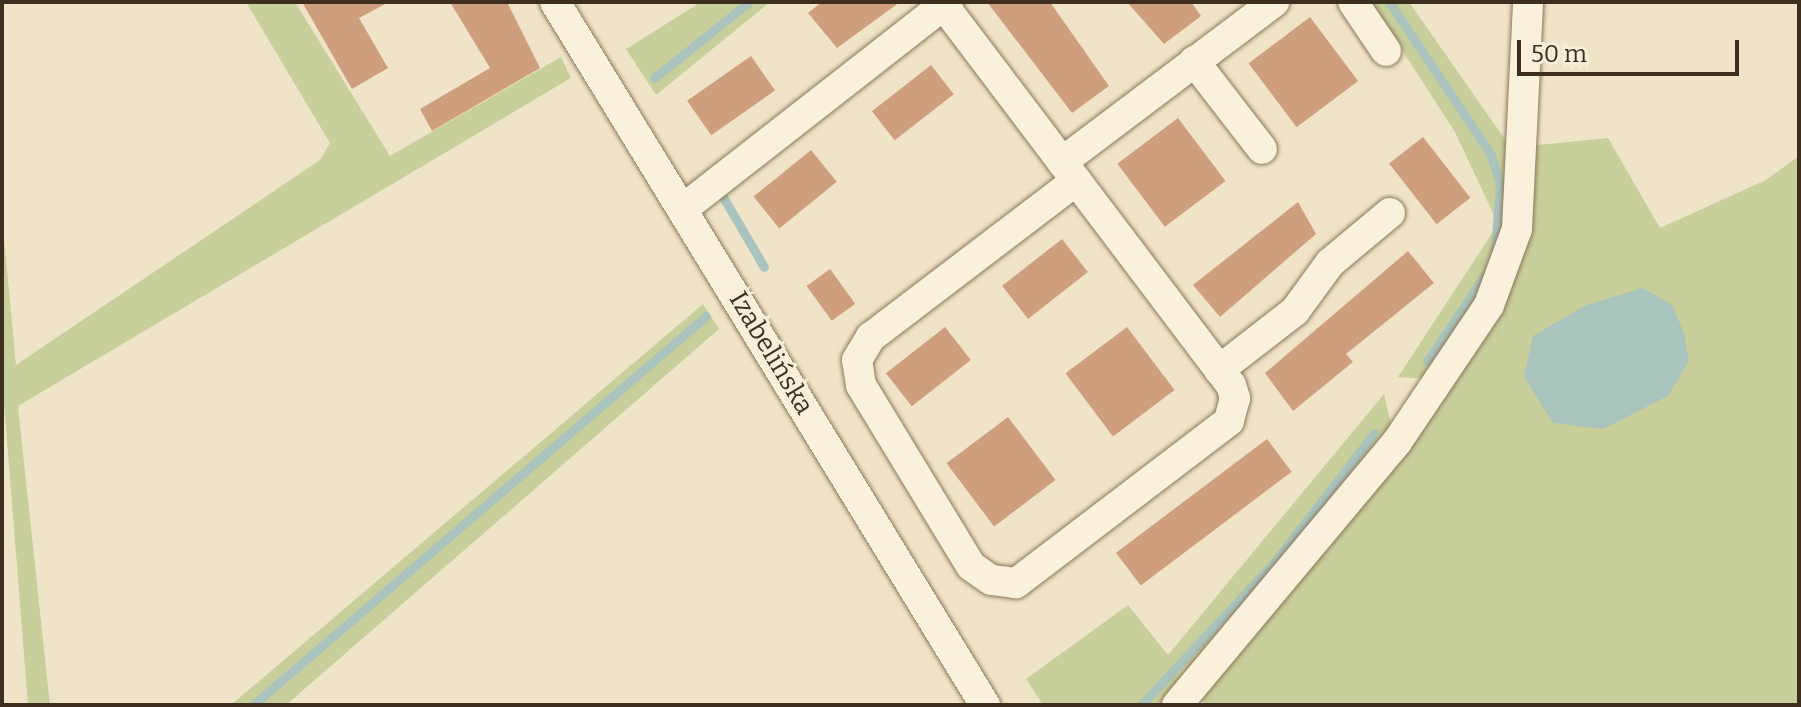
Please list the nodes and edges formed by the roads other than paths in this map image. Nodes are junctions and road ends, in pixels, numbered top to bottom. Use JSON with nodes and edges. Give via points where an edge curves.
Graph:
{"nodes":[{"id":1,"x":555,"y":2,"type":"edge"},
{"id":2,"x":1274,"y":2,"type":"edge"},
{"id":3,"x":1353,"y":2,"type":"edge"},
{"id":4,"x":1528,"y":2,"type":"edge"},
{"id":5,"x":947,"y":4,"type":"edge"},
{"id":6,"x":1242,"y":11,"type":"edge"},
{"id":7,"x":1386,"y":51,"type":"dead end"},
{"id":8,"x":1194,"y":61,"type":"junction"},
{"id":9,"x":1262,"y":149,"type":"dead end"},
{"id":10,"x":1069,"y":171,"type":"junction"},
{"id":11,"x":684,"y":208,"type":"junction"},
{"id":12,"x":1390,"y":213,"type":"dead end"},
{"id":13,"x":1219,"y":370,"type":"junction"},
{"id":14,"x":985,"y":705,"type":"edge"},
{"id":15,"x":1177,"y":705,"type":"edge"}],
"edges":[{"from":1,"to":11,"type":"street","name":"Izabelińska"},
{"from":2,"to":6,"type":"street"},
{"from":3,"to":7,"type":"street"},
{"from":4,"to":15,"type":"street","via":[[1517,229],[1489,305],[1397,442]]},
{"from":5,"to":10,"type":"street"},
{"from":5,"to":11,"type":"street"},
{"from":6,"to":8,"type":"street"},
{"from":8,"to":9,"type":"street"},
{"from":8,"to":10,"type":"street"},
{"from":10,"to":13,"type":"street"},
{"from":10,"to":13,"type":"street","via":[[871,337],[857,360],[861,385],[971,566],[991,580],[1016,583],[1229,421],[1235,398]]},
{"from":11,"to":14,"type":"street","name":"Izabelińska"},
{"from":12,"to":13,"type":"street","via":[[1330,263],[1295,311]]}]}
